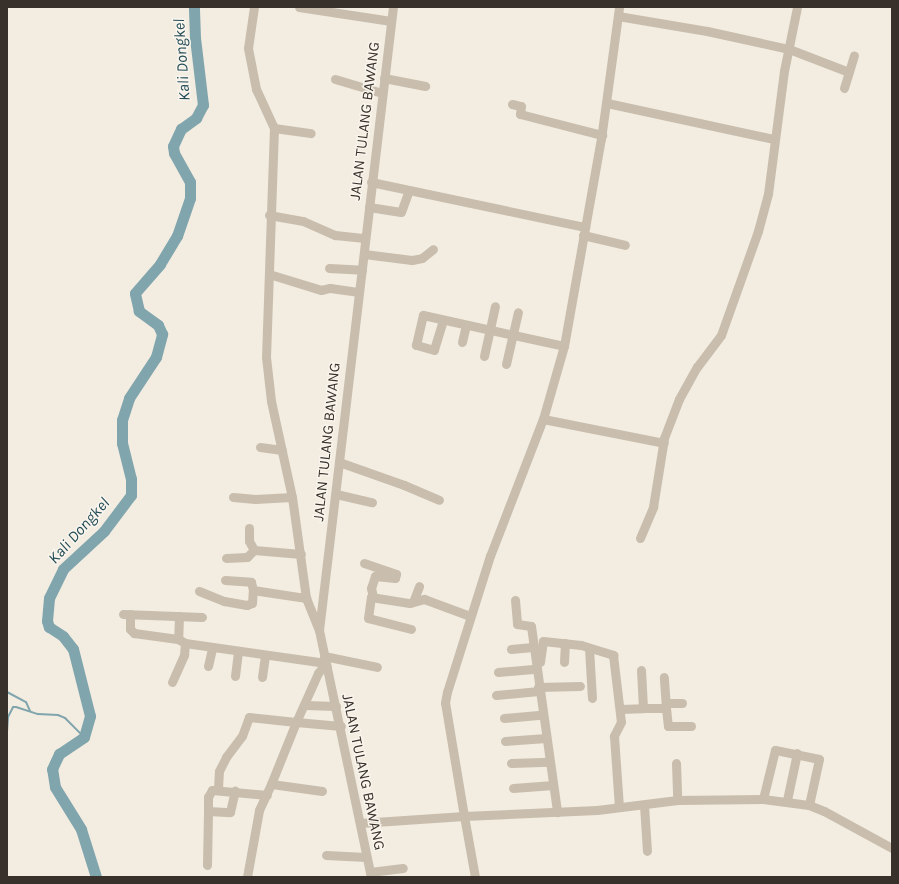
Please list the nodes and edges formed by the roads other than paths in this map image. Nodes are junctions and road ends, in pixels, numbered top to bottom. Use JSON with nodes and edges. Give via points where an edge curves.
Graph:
{"nodes":[{"id":1,"x":254,"y":7,"type":"edge"},
{"id":2,"x":299,"y":7,"type":"edge"},
{"id":3,"x":392,"y":7,"type":"edge"},
{"id":4,"x":797,"y":7,"type":"edge"},
{"id":5,"x":619,"y":12,"type":"edge"},
{"id":6,"x":391,"y":21,"type":"junction"},
{"id":7,"x":789,"y":48,"type":"junction"},
{"id":8,"x":854,"y":56,"type":"dead end"},
{"id":9,"x":850,"y":72,"type":"junction"},
{"id":10,"x":384,"y":78,"type":"junction"},
{"id":11,"x":335,"y":79,"type":"dead end"},
{"id":12,"x":425,"y":86,"type":"dead end"},
{"id":13,"x":844,"y":88,"type":"dead end"},
{"id":14,"x":382,"y":92,"type":"junction"},
{"id":15,"x":607,"y":103,"type":"junction"},
{"id":16,"x":512,"y":104,"type":"dead end"},
{"id":17,"x":274,"y":128,"type":"junction"},
{"id":18,"x":311,"y":133,"type":"dead end"},
{"id":19,"x":602,"y":134,"type":"junction"},
{"id":20,"x":774,"y":139,"type":"junction"},
{"id":21,"x":372,"y":182,"type":"junction"},
{"id":22,"x":409,"y":190,"type":"junction"},
{"id":23,"x":369,"y":207,"type":"junction"},
{"id":24,"x":270,"y":216,"type":"junction"},
{"id":25,"x":584,"y":231,"type":"junction"},
{"id":26,"x":365,"y":238,"type":"junction"},
{"id":27,"x":624,"y":245,"type":"dead end"},
{"id":28,"x":433,"y":249,"type":"dead end"},
{"id":29,"x":364,"y":254,"type":"junction"},
{"id":30,"x":329,"y":268,"type":"dead end"},
{"id":31,"x":362,"y":270,"type":"junction"},
{"id":32,"x":269,"y":274,"type":"junction"},
{"id":33,"x":358,"y":292,"type":"junction"},
{"id":34,"x":494,"y":306,"type":"dead end"},
{"id":35,"x":518,"y":312,"type":"dead end"},
{"id":36,"x":443,"y":320,"type":"junction"},
{"id":37,"x":466,"y":325,"type":"junction"},
{"id":38,"x":490,"y":330,"type":"junction"},
{"id":39,"x":513,"y":335,"type":"junction"},
{"id":40,"x":462,"y":342,"type":"dead end"},
{"id":41,"x":564,"y":346,"type":"junction"},
{"id":42,"x":484,"y":356,"type":"dead end"},
{"id":43,"x":506,"y":364,"type":"dead end"},
{"id":44,"x":543,"y":419,"type":"junction"},
{"id":45,"x":664,"y":443,"type":"junction"},
{"id":46,"x":260,"y":447,"type":"dead end"},
{"id":47,"x":282,"y":450,"type":"junction"},
{"id":48,"x":339,"y":462,"type":"junction"},
{"id":49,"x":336,"y":494,"type":"junction"},
{"id":50,"x":233,"y":497,"type":"dead end"},
{"id":51,"x":292,"y":497,"type":"junction"},
{"id":52,"x":439,"y":500,"type":"dead end"},
{"id":53,"x":372,"y":502,"type":"dead end"},
{"id":54,"x":250,"y":528,"type":"dead end"},
{"id":55,"x":640,"y":538,"type":"dead end"},
{"id":56,"x":254,"y":550,"type":"junction"},
{"id":57,"x":300,"y":554,"type":"junction"},
{"id":58,"x":226,"y":558,"type":"dead end"},
{"id":59,"x":364,"y":563,"type":"dead end"},
{"id":60,"x":225,"y":580,"type":"dead end"},
{"id":61,"x":419,"y":586,"type":"dead end"},
{"id":62,"x":253,"y":590,"type":"junction"},
{"id":63,"x":199,"y":591,"type":"dead end"},
{"id":64,"x":373,"y":597,"type":"junction"},
{"id":65,"x":306,"y":598,"type":"junction"},
{"id":66,"x":515,"y":600,"type":"dead end"},
{"id":67,"x":413,"y":602,"type":"junction"},
{"id":68,"x":179,"y":616,"type":"junction"},
{"id":69,"x":470,"y":616,"type":"junction"},
{"id":70,"x":202,"y":617,"type":"dead end"},
{"id":71,"x":411,"y":629,"type":"dead end"},
{"id":72,"x":319,"y":630,"type":"junction"},
{"id":73,"x":182,"y":641,"type":"junction"},
{"id":74,"x":565,"y":643,"type":"junction"},
{"id":75,"x":533,"y":647,"type":"junction"},
{"id":76,"x":212,"y":648,"type":"junction"},
{"id":77,"x":589,"y":648,"type":"junction"},
{"id":78,"x":511,"y":649,"type":"dead end"},
{"id":79,"x":238,"y":652,"type":"junction"},
{"id":80,"x":265,"y":655,"type":"junction"},
{"id":81,"x":325,"y":662,"type":"junction"},
{"id":82,"x":564,"y":662,"type":"dead end"},
{"id":83,"x":538,"y":665,"type":"junction"},
{"id":84,"x":208,"y":666,"type":"dead end"},
{"id":85,"x":377,"y":667,"type":"dead end"},
{"id":86,"x":641,"y":670,"type":"dead end"},
{"id":87,"x":498,"y":672,"type":"dead end"},
{"id":88,"x":235,"y":676,"type":"dead end"},
{"id":89,"x":262,"y":677,"type":"dead end"},
{"id":90,"x":664,"y":677,"type":"dead end"},
{"id":91,"x":172,"y":682,"type":"dead end"},
{"id":92,"x":580,"y":686,"type":"dead end"},
{"id":93,"x":538,"y":689,"type":"junction"},
{"id":94,"x":496,"y":695,"type":"dead end"},
{"id":95,"x":592,"y":698,"type":"dead end"},
{"id":96,"x":682,"y":703,"type":"dead end"},
{"id":97,"x":304,"y":705,"type":"junction"},
{"id":98,"x":336,"y":706,"type":"junction"},
{"id":99,"x":666,"y":706,"type":"junction"},
{"id":100,"x":643,"y":708,"type":"junction"},
{"id":101,"x":620,"y":709,"type":"junction"},
{"id":102,"x":541,"y":714,"type":"junction"},
{"id":103,"x":504,"y":718,"type":"dead end"},
{"id":104,"x":296,"y":722,"type":"junction"},
{"id":105,"x":341,"y":726,"type":"junction"},
{"id":106,"x":691,"y":726,"type":"dead end"},
{"id":107,"x":546,"y":738,"type":"junction"},
{"id":108,"x":506,"y":741,"type":"dead end"},
{"id":109,"x":797,"y":753,"type":"junction"},
{"id":110,"x":549,"y":762,"type":"junction"},
{"id":111,"x":511,"y":763,"type":"dead end"},
{"id":112,"x":676,"y":763,"type":"dead end"},
{"id":113,"x":271,"y":784,"type":"junction"},
{"id":114,"x":553,"y":785,"type":"junction"},
{"id":115,"x":513,"y":788,"type":"dead end"},
{"id":116,"x":218,"y":789,"type":"junction"},
{"id":117,"x":235,"y":791,"type":"junction"},
{"id":118,"x":322,"y":791,"type":"dead end"},
{"id":119,"x":267,"y":795,"type":"junction"},
{"id":120,"x":762,"y":798,"type":"junction"},
{"id":121,"x":677,"y":800,"type":"junction"},
{"id":122,"x":787,"y":800,"type":"junction"},
{"id":123,"x":644,"y":805,"type":"junction"},
{"id":124,"x":809,"y":805,"type":"junction"},
{"id":125,"x":619,"y":807,"type":"junction"},
{"id":126,"x":208,"y":811,"type":"junction"},
{"id":127,"x":557,"y":812,"type":"junction"},
{"id":128,"x":464,"y":816,"type":"junction"},
{"id":129,"x":360,"y":823,"type":"junction"},
{"id":130,"x":892,"y":848,"type":"edge"},
{"id":131,"x":647,"y":851,"type":"dead end"},
{"id":132,"x":326,"y":855,"type":"dead end"},
{"id":133,"x":366,"y":857,"type":"junction"},
{"id":134,"x":207,"y":865,"type":"dead end"},
{"id":135,"x":403,"y":868,"type":"dead end"},
{"id":136,"x":370,"y":874,"type":"edge"},
{"id":137,"x":247,"y":877,"type":"edge"},
{"id":138,"x":475,"y":877,"type":"edge"}],
"edges":[{"from":1,"to":17,"type":"street","via":[[248,48],[256,89]]},
{"from":2,"to":6,"type":"street"},
{"from":3,"to":6,"type":"street","name":"JALAN TULANG BAWANG"},
{"from":4,"to":7,"type":"street"},
{"from":5,"to":7,"type":"street"},
{"from":5,"to":15,"type":"street"},
{"from":6,"to":10,"type":"street","name":"JALAN TULANG BAWANG"},
{"from":7,"to":9,"type":"street"},
{"from":7,"to":20,"type":"street"},
{"from":8,"to":9,"type":"street"},
{"from":9,"to":13,"type":"street"},
{"from":10,"to":12,"type":"street"},
{"from":10,"to":14,"type":"street","name":"JALAN TULANG BAWANG"},
{"from":11,"to":14,"type":"street"},
{"from":14,"to":21,"type":"street","name":"JALAN TULANG BAWANG"},
{"from":15,"to":19,"type":"street"},
{"from":15,"to":20,"type":"street"},
{"from":16,"to":19,"type":"street","via":[[521,106],[520,114]]},
{"from":17,"to":18,"type":"street"},
{"from":17,"to":24,"type":"street"},
{"from":19,"to":25,"type":"street"},
{"from":20,"to":45,"type":"street","via":[[768,194],[735,300],[721,335],[697,367],[679,399]]},
{"from":21,"to":22,"type":"street"},
{"from":21,"to":23,"type":"street","name":"JALAN TULANG BAWANG"},
{"from":22,"to":23,"type":"street","via":[[401,212]]},
{"from":22,"to":25,"type":"street"},
{"from":23,"to":26,"type":"street","name":"JALAN TULANG BAWANG"},
{"from":24,"to":26,"type":"street","via":[[303,221],[335,235]]},
{"from":24,"to":32,"type":"street"},
{"from":25,"to":27,"type":"street"},
{"from":25,"to":41,"type":"street"},
{"from":26,"to":29,"type":"street","name":"JALAN TULANG BAWANG"},
{"from":28,"to":29,"type":"street","via":[[422,258],[412,260]]},
{"from":29,"to":31,"type":"street","name":"JALAN TULANG BAWANG"},
{"from":30,"to":31,"type":"street"},
{"from":31,"to":33,"type":"street","name":"JALAN TULANG BAWANG"},
{"from":32,"to":33,"type":"street","via":[[321,290],[330,288]]},
{"from":32,"to":47,"type":"street","via":[[266,357],[271,401]]},
{"from":33,"to":48,"type":"street","name":"JALAN TULANG BAWANG"},
{"from":34,"to":38,"type":"street"},
{"from":35,"to":39,"type":"street"},
{"from":36,"to":36,"type":"street","via":[[422,312],[415,344],[430,350],[435,348]]},
{"from":36,"to":37,"type":"street"},
{"from":37,"to":38,"type":"street"},
{"from":37,"to":40,"type":"street"},
{"from":38,"to":39,"type":"street"},
{"from":38,"to":42,"type":"street"},
{"from":39,"to":41,"type":"street"},
{"from":39,"to":43,"type":"street"},
{"from":41,"to":44,"type":"street"},
{"from":44,"to":45,"type":"street"},
{"from":44,"to":69,"type":"street","via":[[497,535]]},
{"from":45,"to":55,"type":"street","via":[[653,507]]},
{"from":46,"to":47,"type":"street"},
{"from":47,"to":51,"type":"street"},
{"from":48,"to":49,"type":"street","name":"JALAN TULANG BAWANG"},
{"from":48,"to":52,"type":"street","via":[[404,484]]},
{"from":49,"to":53,"type":"street"},
{"from":49,"to":72,"type":"street","name":"JALAN TULANG BAWANG"},
{"from":50,"to":51,"type":"street"},
{"from":51,"to":57,"type":"street"},
{"from":54,"to":56,"type":"street","via":[[249,541]]},
{"from":56,"to":57,"type":"street"},
{"from":56,"to":58,"type":"street","via":[[247,557]]},
{"from":57,"to":65,"type":"street"},
{"from":59,"to":64,"type":"street","via":[[375,572],[371,588]]},
{"from":60,"to":62,"type":"street","via":[[250,581]]},
{"from":61,"to":67,"type":"street"},
{"from":62,"to":63,"type":"street","via":[[252,603],[247,605],[224,601]]},
{"from":62,"to":65,"type":"street"},
{"from":64,"to":67,"type":"street"},
{"from":64,"to":71,"type":"street","via":[[369,602],[368,618]]},
{"from":65,"to":72,"type":"street"},
{"from":66,"to":75,"type":"street","via":[[517,624],[531,626]]},
{"from":67,"to":69,"type":"street","via":[[424,599]]},
{"from":68,"to":70,"type":"street"},
{"from":68,"to":73,"type":"street"},
{"from":68,"to":73,"type":"street","via":[[126,614],[130,629],[134,633]]},
{"from":69,"to":128,"type":"street","via":[[445,704]]},
{"from":72,"to":81,"type":"street","name":"JALAN TULANG BAWANG"},
{"from":73,"to":76,"type":"street"},
{"from":73,"to":91,"type":"street","via":[[183,659]]},
{"from":74,"to":77,"type":"street"},
{"from":74,"to":82,"type":"street"},
{"from":74,"to":83,"type":"street","via":[[543,641]]},
{"from":75,"to":78,"type":"street"},
{"from":75,"to":83,"type":"street"},
{"from":76,"to":79,"type":"street"},
{"from":76,"to":84,"type":"street"},
{"from":77,"to":95,"type":"street"},
{"from":77,"to":101,"type":"street","via":[[613,655]]},
{"from":79,"to":80,"type":"street"},
{"from":79,"to":88,"type":"street"},
{"from":80,"to":81,"type":"street"},
{"from":80,"to":89,"type":"street"},
{"from":81,"to":85,"type":"street"},
{"from":81,"to":97,"type":"street"},
{"from":81,"to":98,"type":"street","name":"JALAN TULANG BAWANG"},
{"from":83,"to":87,"type":"street"},
{"from":83,"to":93,"type":"street"},
{"from":86,"to":100,"type":"street"},
{"from":90,"to":99,"type":"street"},
{"from":92,"to":93,"type":"street"},
{"from":93,"to":94,"type":"street"},
{"from":93,"to":102,"type":"street"},
{"from":96,"to":99,"type":"street"},
{"from":97,"to":98,"type":"street"},
{"from":97,"to":104,"type":"street"},
{"from":98,"to":105,"type":"street","name":"JALAN TULANG BAWANG"},
{"from":99,"to":100,"type":"street"},
{"from":99,"to":106,"type":"street","via":[[668,726]]},
{"from":100,"to":101,"type":"street"},
{"from":101,"to":125,"type":"street","via":[[621,725],[614,732]]},
{"from":102,"to":103,"type":"street"},
{"from":102,"to":107,"type":"street"},
{"from":104,"to":105,"type":"street"},
{"from":104,"to":113,"type":"street"},
{"from":104,"to":116,"type":"street","via":[[249,716],[242,736],[219,771]]},
{"from":105,"to":129,"type":"street","name":"JALAN TULANG BAWANG"},
{"from":107,"to":108,"type":"street"},
{"from":107,"to":110,"type":"street"},
{"from":109,"to":120,"type":"street","via":[[775,750]]},
{"from":109,"to":122,"type":"street"},
{"from":109,"to":124,"type":"street","via":[[819,760]]},
{"from":110,"to":111,"type":"street"},
{"from":110,"to":114,"type":"street"},
{"from":112,"to":121,"type":"street"},
{"from":113,"to":118,"type":"street"},
{"from":113,"to":119,"type":"street"},
{"from":114,"to":115,"type":"street"},
{"from":114,"to":127,"type":"street"},
{"from":116,"to":117,"type":"street"},
{"from":116,"to":126,"type":"street","via":[[210,792]]},
{"from":117,"to":119,"type":"street"},
{"from":117,"to":126,"type":"street","via":[[230,812]]},
{"from":119,"to":137,"type":"street","via":[[259,810]]},
{"from":120,"to":121,"type":"street"},
{"from":120,"to":122,"type":"street"},
{"from":121,"to":123,"type":"street"},
{"from":122,"to":124,"type":"street"},
{"from":123,"to":125,"type":"street"},
{"from":123,"to":131,"type":"street"},
{"from":124,"to":130,"type":"street"},
{"from":125,"to":127,"type":"street"},
{"from":126,"to":134,"type":"street"},
{"from":127,"to":128,"type":"street"},
{"from":128,"to":129,"type":"street"},
{"from":128,"to":138,"type":"street"},
{"from":129,"to":133,"type":"street","name":"JALAN TULANG BAWANG"},
{"from":132,"to":133,"type":"street"},
{"from":133,"to":136,"type":"street","name":"JALAN TULANG BAWANG"},
{"from":135,"to":136,"type":"street"}]}
